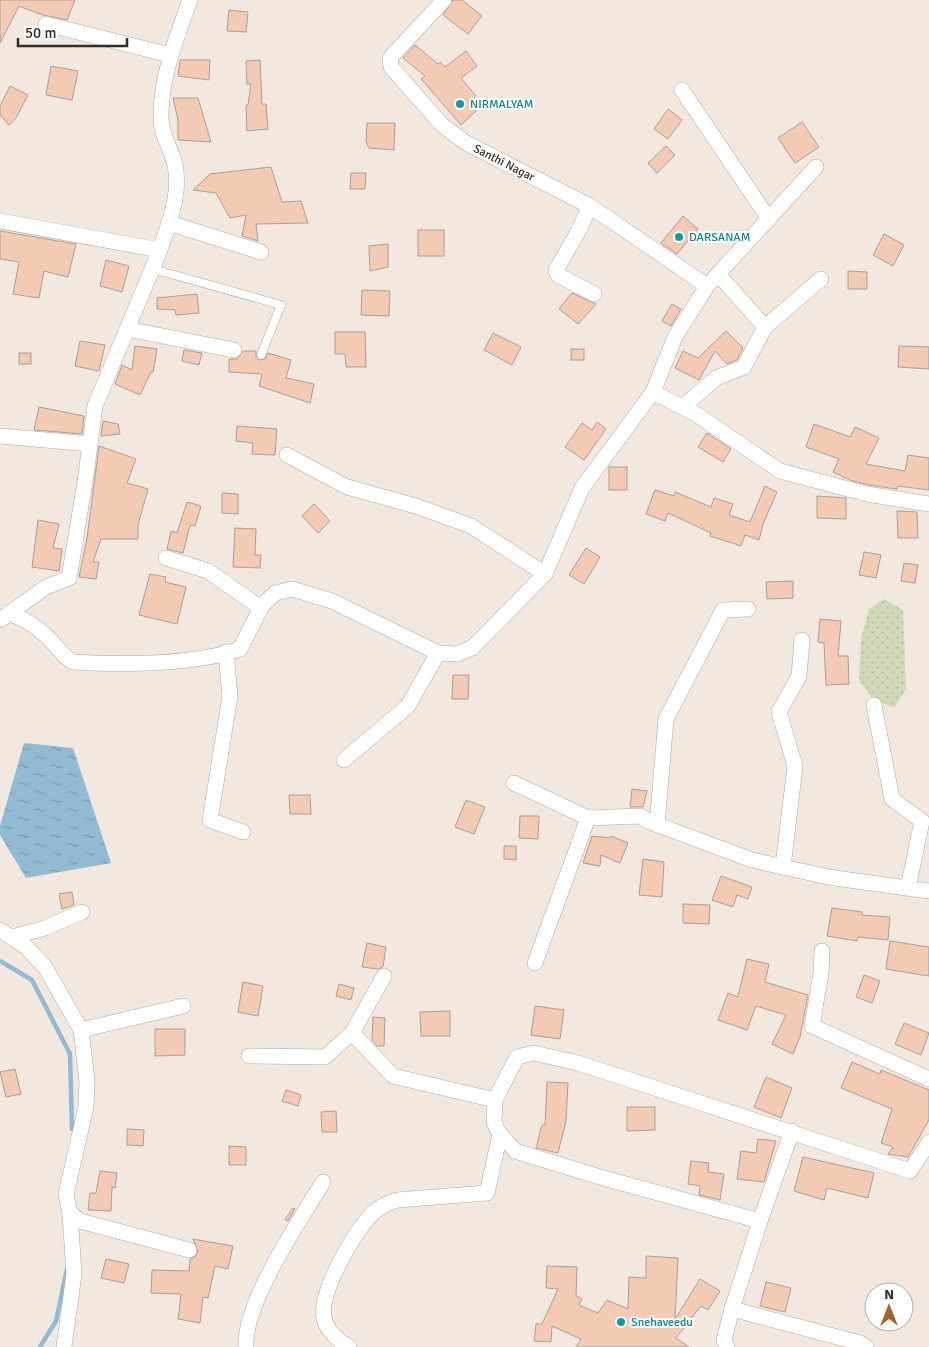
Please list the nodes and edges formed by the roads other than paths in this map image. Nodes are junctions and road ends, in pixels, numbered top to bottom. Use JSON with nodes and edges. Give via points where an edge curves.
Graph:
{"nodes":[{"id":1,"x":190,"y":0,"type":"edge"},
{"id":2,"x":444,"y":0,"type":"edge"},
{"id":3,"x":46,"y":24,"type":"dead end"},
{"id":4,"x":170,"y":56,"type":"junction"},
{"id":5,"x":682,"y":90,"type":"dead end"},
{"id":6,"x":816,"y":168,"type":"dead end"},
{"id":7,"x":590,"y":206,"type":"junction"},
{"id":8,"x":769,"y":219,"type":"junction"},
{"id":9,"x":0,"y":221,"type":"edge"},
{"id":10,"x":169,"y":223,"type":"junction"},
{"id":11,"x":160,"y":250,"type":"junction"},
{"id":12,"x":261,"y":252,"type":"dead end"},
{"id":13,"x":152,"y":269,"type":"junction"},
{"id":14,"x":718,"y":274,"type":"junction"},
{"id":15,"x":820,"y":279,"type":"dead end"},
{"id":16,"x":707,"y":286,"type":"junction"},
{"id":17,"x":594,"y":294,"type":"dead end"},
{"id":18,"x":765,"y":327,"type":"junction"},
{"id":19,"x":127,"y":329,"type":"junction"},
{"id":20,"x":234,"y":350,"type":"dead end"},
{"id":21,"x":261,"y":355,"type":"dead end"},
{"id":22,"x":653,"y":392,"type":"junction"},
{"id":23,"x":682,"y":407,"type":"junction"},
{"id":24,"x":1,"y":436,"type":"edge"},
{"id":25,"x":90,"y":444,"type":"junction"},
{"id":26,"x":287,"y":455,"type":"dead end"},
{"id":27,"x":929,"y":504,"type":"edge"},
{"id":28,"x":166,"y":558,"type":"dead end"},
{"id":29,"x":545,"y":574,"type":"junction"},
{"id":30,"x":261,"y":608,"type":"junction"},
{"id":31,"x":748,"y":609,"type":"dead end"},
{"id":32,"x":5,"y":617,"type":"edge"},
{"id":33,"x":802,"y":640,"type":"dead end"},
{"id":34,"x":226,"y":652,"type":"junction"},
{"id":35,"x":438,"y":653,"type":"junction"},
{"id":36,"x":874,"y":705,"type":"dead end"},
{"id":37,"x":344,"y":760,"type":"dead end"},
{"id":38,"x":514,"y":783,"type":"dead end"},
{"id":39,"x":588,"y":818,"type":"junction"},
{"id":40,"x":657,"y":825,"type":"junction"},
{"id":41,"x":243,"y":832,"type":"dead end"},
{"id":42,"x":783,"y":867,"type":"junction"},
{"id":43,"x":908,"y":888,"type":"junction"},
{"id":44,"x":929,"y":891,"type":"edge"},
{"id":45,"x":82,"y":912,"type":"dead end"},
{"id":46,"x":6,"y":933,"type":"edge"},
{"id":47,"x":822,"y":951,"type":"dead end"},
{"id":48,"x":535,"y":963,"type":"dead end"},
{"id":49,"x":384,"y":976,"type":"dead end"},
{"id":50,"x":183,"y":1006,"type":"dead end"},
{"id":51,"x":81,"y":1030,"type":"junction"},
{"id":52,"x":352,"y":1033,"type":"junction"},
{"id":53,"x":248,"y":1056,"type":"dead end"},
{"id":54,"x":929,"y":1079,"type":"edge"},
{"id":55,"x":495,"y":1100,"type":"junction"},
{"id":56,"x":792,"y":1131,"type":"junction"},
{"id":57,"x":500,"y":1134,"type":"junction"},
{"id":58,"x":929,"y":1142,"type":"edge"},
{"id":59,"x":322,"y":1182,"type":"dead end"},
{"id":60,"x":70,"y":1213,"type":"junction"},
{"id":61,"x":760,"y":1221,"type":"junction"},
{"id":62,"x":189,"y":1250,"type":"dead end"},
{"id":63,"x":732,"y":1309,"type":"junction"},
{"id":64,"x":64,"y":1347,"type":"edge"},
{"id":65,"x":246,"y":1347,"type":"edge"},
{"id":66,"x":348,"y":1347,"type":"edge"},
{"id":67,"x":727,"y":1347,"type":"edge"},
{"id":68,"x":866,"y":1347,"type":"edge"}],
"edges":[{"from":1,"to":4,"type":"street"},
{"from":2,"to":7,"type":"street","name":"Santhi Nagar","via":[[394,51],[390,58],[391,66],[442,125],[466,144]]},
{"from":3,"to":4,"type":"street"},
{"from":4,"to":10,"type":"street","via":[[161,118],[164,140],[175,164],[178,194]]},
{"from":5,"to":8,"type":"street"},
{"from":6,"to":8,"type":"street"},
{"from":7,"to":16,"type":"street","name":"Santhi Nagar"},
{"from":7,"to":17,"type":"street","via":[[556,270],[558,275]]},
{"from":8,"to":14,"type":"street"},
{"from":9,"to":11,"type":"street"},
{"from":10,"to":11,"type":"street"},
{"from":10,"to":12,"type":"street"},
{"from":11,"to":13,"type":"street"},
{"from":13,"to":19,"type":"street"},
{"from":13,"to":21,"type":"lane","via":[[281,305]]},
{"from":14,"to":16,"type":"street"},
{"from":14,"to":18,"type":"street"},
{"from":15,"to":18,"type":"street"},
{"from":16,"to":22,"type":"street","via":[[675,337]]},
{"from":18,"to":23,"type":"street","via":[[744,367],[716,378]]},
{"from":19,"to":20,"type":"street"},
{"from":19,"to":25,"type":"street","via":[[95,406]]},
{"from":22,"to":23,"type":"street"},
{"from":22,"to":29,"type":"street","via":[[582,488]]},
{"from":23,"to":27,"type":"street","via":[[780,471],[867,494]]},
{"from":24,"to":25,"type":"street"},
{"from":25,"to":32,"type":"street","via":[[70,578],[46,587]]},
{"from":26,"to":29,"type":"street","via":[[347,487],[416,506],[470,526]]},
{"from":28,"to":30,"type":"street","via":[[208,571]]},
{"from":29,"to":35,"type":"street","via":[[472,648],[457,654]]},
{"from":30,"to":34,"type":"street","via":[[243,646]]},
{"from":30,"to":35,"type":"street","via":[[276,593],[292,589],[332,601]]},
{"from":31,"to":40,"type":"street","via":[[723,610],[666,719]]},
{"from":32,"to":34,"type":"street","via":[[28,621],[72,662],[119,664]]},
{"from":33,"to":42,"type":"street","via":[[799,676],[779,712],[795,766]]},
{"from":34,"to":41,"type":"street","via":[[230,696],[210,820]]},
{"from":35,"to":37,"type":"street","via":[[408,706]]},
{"from":36,"to":43,"type":"street","via":[[892,798],[922,821]]},
{"from":38,"to":39,"type":"street"},
{"from":39,"to":40,"type":"street","via":[[640,816]]},
{"from":39,"to":48,"type":"street"},
{"from":40,"to":42,"type":"street","via":[[743,858]]},
{"from":42,"to":43,"type":"street"},
{"from":43,"to":44,"type":"street"},
{"from":45,"to":46,"type":"street","via":[[45,928]]},
{"from":46,"to":51,"type":"street","via":[[26,947],[45,967]]},
{"from":47,"to":54,"type":"street","via":[[812,1026]]},
{"from":49,"to":52,"type":"street"},
{"from":50,"to":51,"type":"street"},
{"from":51,"to":60,"type":"street","via":[[87,1081],[86,1107],[66,1194]]},
{"from":52,"to":53,"type":"street","via":[[325,1057]]},
{"from":52,"to":55,"type":"street","via":[[393,1076]]},
{"from":55,"to":56,"type":"street","via":[[513,1062],[523,1054],[534,1053],[578,1063]]},
{"from":55,"to":57,"type":"street","via":[[494,1122]]},
{"from":56,"to":58,"type":"street","via":[[910,1171]]},
{"from":56,"to":61,"type":"street"},
{"from":57,"to":61,"type":"street","via":[[515,1151],[600,1178]]},
{"from":57,"to":66,"type":"street","via":[[487,1193],[396,1200],[382,1205],[362,1227],[336,1270],[324,1307],[325,1323],[336,1339]]},
{"from":59,"to":65,"type":"street","via":[[254,1306]]},
{"from":60,"to":62,"type":"street","via":[[80,1221]]},
{"from":60,"to":64,"type":"street","via":[[74,1274]]},
{"from":61,"to":63,"type":"street"},
{"from":63,"to":67,"type":"street","via":[[724,1340]]},
{"from":63,"to":68,"type":"street"}]}
